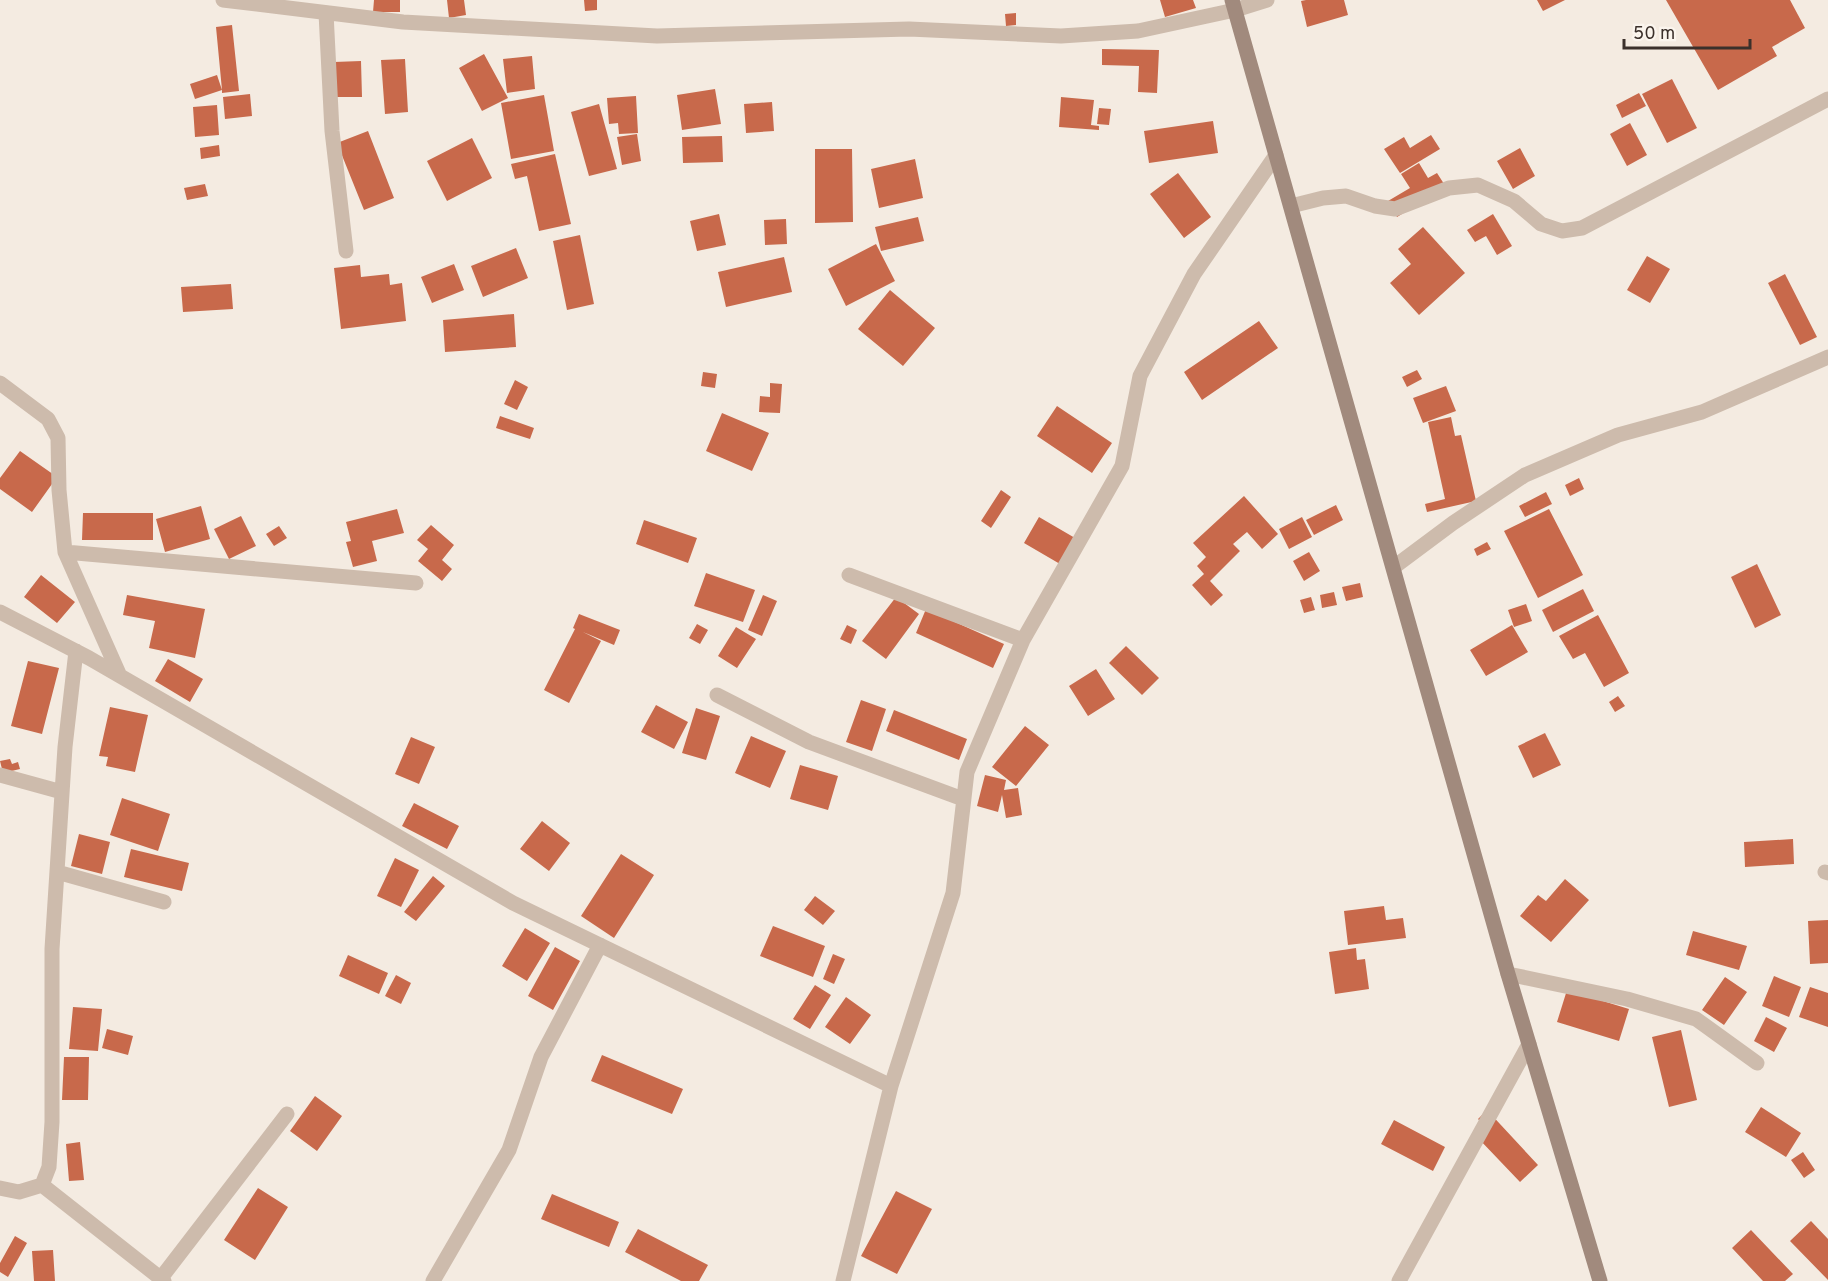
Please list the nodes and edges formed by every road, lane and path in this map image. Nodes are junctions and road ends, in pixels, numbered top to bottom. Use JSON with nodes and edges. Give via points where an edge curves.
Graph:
{"nodes":[{"id":1,"x":223,"y":0,"type":"edge"},
{"id":2,"x":1267,"y":0,"type":"edge"},
{"id":3,"x":1233,"y":5,"type":"edge"},
{"id":4,"x":326,"y":13,"type":"junction"},
{"id":5,"x":1828,"y":99,"type":"edge"},
{"id":6,"x":1276,"y":155,"type":"junction"},
{"id":7,"x":1291,"y":206,"type":"junction"},
{"id":8,"x":346,"y":251,"type":"dead end"},
{"id":9,"x":1828,"y":357,"type":"edge"},
{"id":10,"x":0,"y":383,"type":"edge"},
{"id":11,"x":65,"y":552,"type":"junction"},
{"id":12,"x":1394,"y":567,"type":"junction"},
{"id":13,"x":849,"y":575,"type":"dead end"},
{"id":14,"x":416,"y":583,"type":"dead end"},
{"id":15,"x":0,"y":612,"type":"edge"},
{"id":16,"x":1023,"y":640,"type":"junction"},
{"id":17,"x":76,"y":651,"type":"junction"},
{"id":18,"x":120,"y":676,"type":"junction"},
{"id":19,"x":717,"y":695,"type":"dead end"},
{"id":20,"x":0,"y":775,"type":"edge"},
{"id":21,"x":62,"y":792,"type":"junction"},
{"id":22,"x":963,"y":799,"type":"junction"},
{"id":23,"x":57,"y":872,"type":"junction"},
{"id":24,"x":164,"y":902,"type":"dead end"},
{"id":25,"x":600,"y":945,"type":"junction"},
{"id":26,"x":1508,"y":974,"type":"junction"},
{"id":27,"x":1529,"y":1044,"type":"junction"},
{"id":28,"x":1757,"y":1063,"type":"dead end"},
{"id":29,"x":891,"y":1086,"type":"junction"},
{"id":30,"x":287,"y":1114,"type":"dead end"},
{"id":31,"x":42,"y":1185,"type":"junction"},
{"id":32,"x":0,"y":1188,"type":"edge"},
{"id":33,"x":163,"y":1280,"type":"edge"},
{"id":34,"x":433,"y":1281,"type":"edge"},
{"id":35,"x":843,"y":1281,"type":"edge"},
{"id":36,"x":1399,"y":1281,"type":"edge"},
{"id":37,"x":1600,"y":1281,"type":"edge"}],
"edges":[{"from":1,"to":4,"type":"street"},
{"from":2,"to":3,"type":"street"},
{"from":3,"to":4,"type":"street","via":[[1138,31],[1061,36],[909,29],[657,36],[403,22]]},
{"from":3,"to":6,"type":"main road"},
{"from":4,"to":8,"type":"street","via":[[332,130]]},
{"from":5,"to":7,"type":"street","via":[[1582,228],[1562,231],[1542,224],[1514,201],[1478,185],[1449,188],[1395,209],[1346,196]]},
{"from":6,"to":7,"type":"main road"},
{"from":6,"to":16,"type":"street","via":[[1194,274],[1140,376],[1122,466]]},
{"from":7,"to":12,"type":"main road"},
{"from":9,"to":12,"type":"street","via":[[1701,412],[1618,435],[1526,475]]},
{"from":10,"to":11,"type":"street","via":[[48,419],[58,438]]},
{"from":11,"to":14,"type":"street"},
{"from":11,"to":18,"type":"street"},
{"from":12,"to":26,"type":"main road"},
{"from":13,"to":16,"type":"street"},
{"from":15,"to":17,"type":"street"},
{"from":16,"to":22,"type":"street","via":[[967,772]]},
{"from":17,"to":18,"type":"street"},
{"from":17,"to":21,"type":"street"},
{"from":18,"to":25,"type":"street","via":[[513,903]]},
{"from":19,"to":22,"type":"street","via":[[809,742]]},
{"from":20,"to":21,"type":"street"},
{"from":21,"to":23,"type":"street"},
{"from":22,"to":29,"type":"street","via":[[953,893]]},
{"from":23,"to":24,"type":"street"},
{"from":23,"to":31,"type":"street","via":[[52,949],[52,1122],[49,1167]]},
{"from":25,"to":29,"type":"street"},
{"from":25,"to":34,"type":"street","via":[[541,1056],[509,1150]]},
{"from":26,"to":27,"type":"main road"},
{"from":26,"to":28,"type":"street","via":[[1627,999],[1696,1019]]},
{"from":27,"to":36,"type":"street"},
{"from":27,"to":37,"type":"main road"},
{"from":29,"to":35,"type":"street"},
{"from":30,"to":33,"type":"street"},
{"from":31,"to":32,"type":"street","via":[[19,1192]]},
{"from":31,"to":33,"type":"street"}]}
